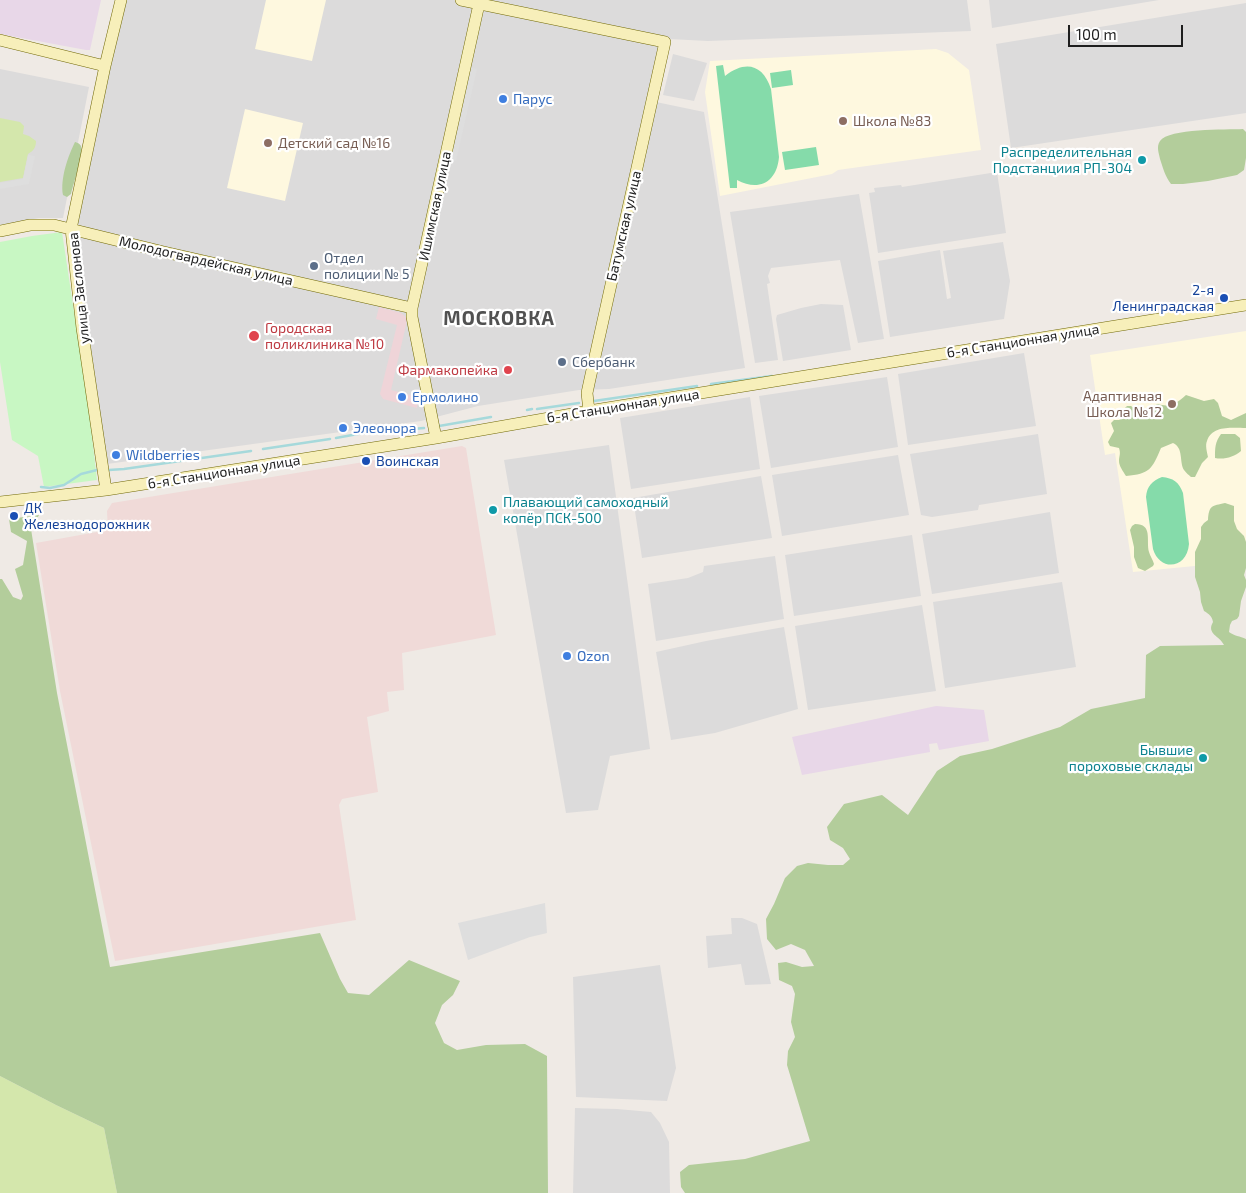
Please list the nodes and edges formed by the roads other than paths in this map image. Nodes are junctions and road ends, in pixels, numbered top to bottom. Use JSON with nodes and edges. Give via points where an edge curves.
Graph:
{"nodes":[{"id":1,"x":121,"y":0,"type":"edge"},
{"id":2,"x":461,"y":0,"type":"edge"},
{"id":3,"x":479,"y":4,"type":"junction"},
{"id":4,"x":0,"y":40,"type":"edge"},
{"id":5,"x":105,"y":66,"type":"junction"},
{"id":6,"x":71,"y":229,"type":"junction"},
{"id":7,"x":0,"y":231,"type":"edge"},
{"id":8,"x":1246,"y":305,"type":"edge"},
{"id":9,"x":412,"y":308,"type":"junction"},
{"id":10,"x":589,"y":411,"type":"junction"},
{"id":11,"x":436,"y":438,"type":"junction"},
{"id":12,"x":106,"y":490,"type":"junction"},
{"id":13,"x":0,"y":502,"type":"edge"}],
"edges":[{"from":1,"to":5,"type":"street","name":"улица Заслонова"},
{"from":2,"to":3,"type":"street"},
{"from":3,"to":9,"type":"street","name":"Ишимская улица"},
{"from":3,"to":10,"type":"street","name":"Батумская улица","via":[[665,42],[587,393]]},
{"from":4,"to":5,"type":"street"},
{"from":5,"to":6,"type":"street","name":"улица Заслонова"},
{"from":6,"to":7,"type":"street","name":"Молодогвардейская улица","via":[[46,225]]},
{"from":6,"to":9,"type":"street","name":"Молодогвардейская улица"},
{"from":6,"to":12,"type":"street","name":"улица Заслонова"},
{"from":8,"to":10,"type":"street","name":"6-я Станционная улица"},
{"from":9,"to":11,"type":"street","name":"Ишимская улица"},
{"from":10,"to":11,"type":"street","name":"6-я Станционная улица"},
{"from":11,"to":12,"type":"street","name":"6-я Станционная улица"},
{"from":12,"to":13,"type":"street","name":"6-я Станционная улица"}]}
